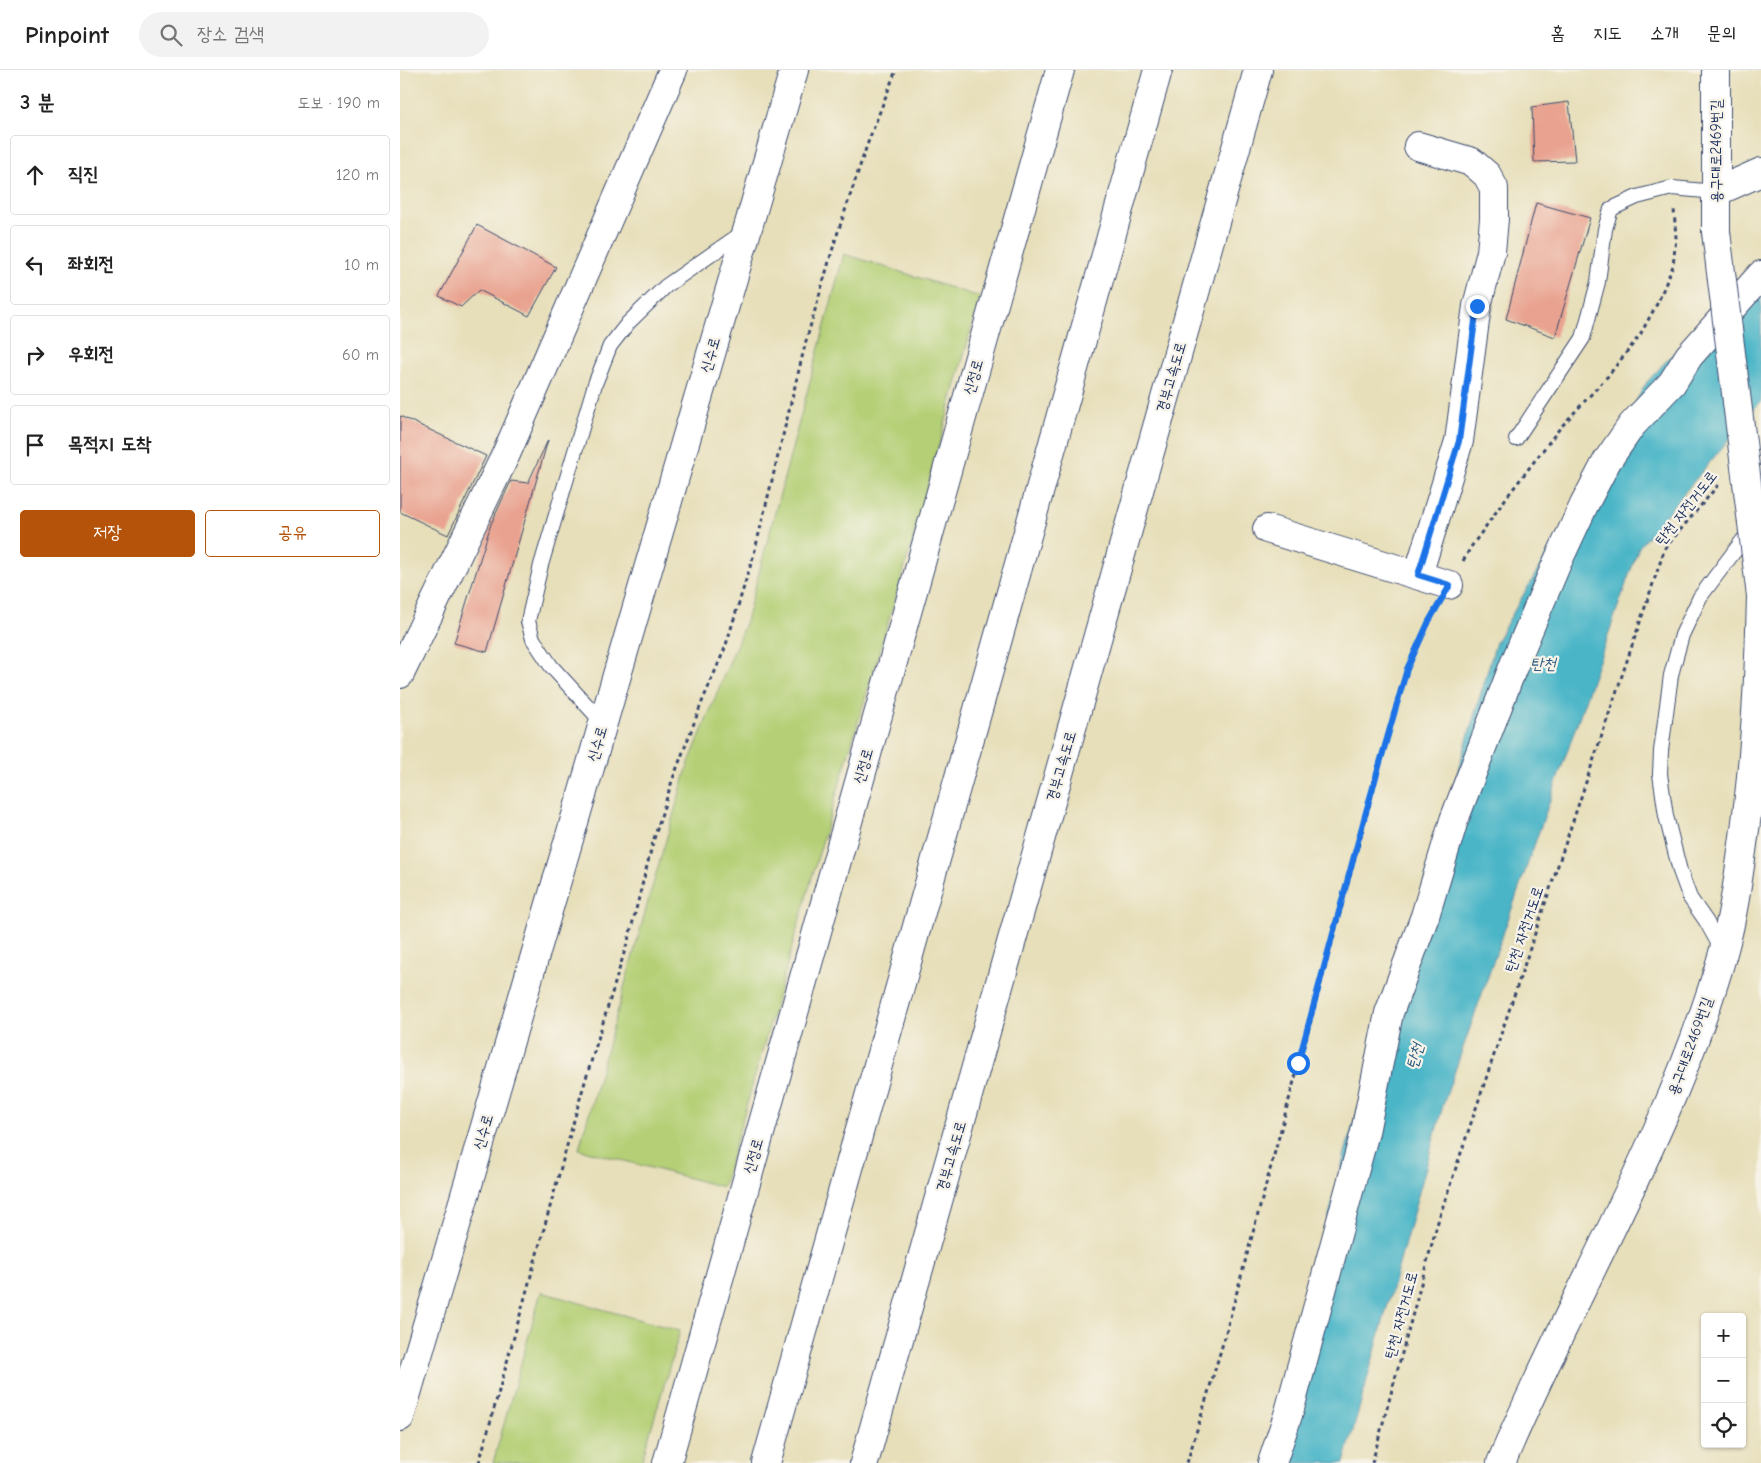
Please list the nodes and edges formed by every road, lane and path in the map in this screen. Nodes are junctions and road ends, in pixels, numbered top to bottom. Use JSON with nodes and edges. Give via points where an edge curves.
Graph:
{"nodes":[{"id":1,"x":673,"y":70,"type":"edge"},
{"id":2,"x":794,"y":70,"type":"edge"},
{"id":3,"x":896,"y":70,"type":"edge"},
{"id":4,"x":1060,"y":70,"type":"edge"},
{"id":5,"x":1158,"y":70,"type":"edge"},
{"id":6,"x":1258,"y":70,"type":"edge"},
{"id":7,"x":1716,"y":70,"type":"edge"},
{"id":8,"x":1418,"y":146,"type":"dead end"},
{"id":9,"x":1761,"y":172,"type":"edge"},
{"id":10,"x":1672,"y":188,"type":"junction"},
{"id":11,"x":1716,"y":192,"type":"junction"},
{"id":12,"x":747,"y":229,"type":"junction"},
{"id":13,"x":1761,"y":275,"type":"edge"},
{"id":14,"x":1516,"y":439,"type":"dead end"},
{"id":15,"x":1722,"y":479,"type":"dead end"},
{"id":16,"x":1761,"y":516,"type":"edge"},
{"id":17,"x":1267,"y":529,"type":"dead end"},
{"id":18,"x":1418,"y":575,"type":"junction"},
{"id":19,"x":1450,"y":585,"type":"junction"},
{"id":20,"x":1761,"y":596,"type":"edge"},
{"id":21,"x":400,"y":674,"type":"edge"},
{"id":22,"x":1760,"y":684,"type":"edge"},
{"id":23,"x":603,"y":723,"type":"junction"},
{"id":24,"x":1723,"y":952,"type":"junction"},
{"id":25,"x":407,"y":1369,"type":"edge"},
{"id":26,"x":400,"y":1418,"type":"edge"},
{"id":27,"x":479,"y":1463,"type":"edge"},
{"id":28,"x":667,"y":1463,"type":"edge"},
{"id":29,"x":766,"y":1463,"type":"edge"},
{"id":30,"x":864,"y":1463,"type":"edge"},
{"id":31,"x":1187,"y":1463,"type":"edge"},
{"id":32,"x":1272,"y":1463,"type":"edge"},
{"id":33,"x":1372,"y":1463,"type":"edge"},
{"id":34,"x":1501,"y":1463,"type":"edge"}],
"edges":[{"from":1,"to":21,"type":"main road","via":[[507,452]]},
{"from":2,"to":12,"type":"main road","name":"신수로"},
{"from":3,"to":27,"type":"path","via":[[835,241],[806,341],[754,554],[724,648],[682,754],[653,842]]},
{"from":4,"to":28,"type":"main road","name":"신정로"},
{"from":5,"to":29,"type":"main road"},
{"from":6,"to":30,"type":"main road","name":"경부고속도로"},
{"from":7,"to":11,"type":"main road","name":"용구대로2469번길"},
{"from":8,"to":18,"type":"main road","via":[[1472,162],[1487,175],[1494,188],[1494,219],[1477,306],[1459,441]]},
{"from":9,"to":11,"type":"main road"},
{"from":10,"to":11,"type":"lane"},
{"from":10,"to":14,"type":"lane","via":[[1637,197],[1611,209],[1584,338]]},
{"from":10,"to":19,"type":"path","via":[[1676,238],[1673,266],[1640,335],[1560,428],[1506,498],[1471,547]]},
{"from":11,"to":20,"type":"main road","name":"용구대로2469번길","bridge":true,"via":[[1716,232]]},
{"from":12,"to":23,"type":"main road","name":"신수로"},
{"from":12,"to":23,"type":"lane","via":[[666,286],[628,323],[610,346],[595,384],[541,565],[528,621],[533,638],[551,666]]},
{"from":13,"to":32,"type":"main road","via":[[1689,356],[1672,383],[1632,425],[1607,461],[1561,555],[1513,667],[1454,820],[1390,1013],[1365,1132],[1289,1412]]},
{"from":15,"to":33,"type":"path","name":"탄천 자전거도로","via":[[1665,548],[1439,1218]]},
{"from":16,"to":24,"type":"lane","via":[[1700,598],[1682,635],[1671,675],[1661,752],[1660,774],[1666,816],[1680,871],[1690,898]]},
{"from":17,"to":18,"type":"main road"},
{"from":18,"to":19,"type":"main road"},
{"from":19,"to":31,"type":"path","via":[[1414,653],[1398,698],[1223,1343]]},
{"from":20,"to":22,"type":"main road","name":"용구대로2469번길"},
{"from":22,"to":24,"type":"main road","name":"용구대로2469번길","via":[[1746,826]]},
{"from":23,"to":25,"type":"main road","name":"신수로"},
{"from":24,"to":34,"type":"main road","name":"용구대로2469번길","via":[[1670,1100]]},
{"from":25,"to":26,"type":"main road","name":"신수로"}]}
